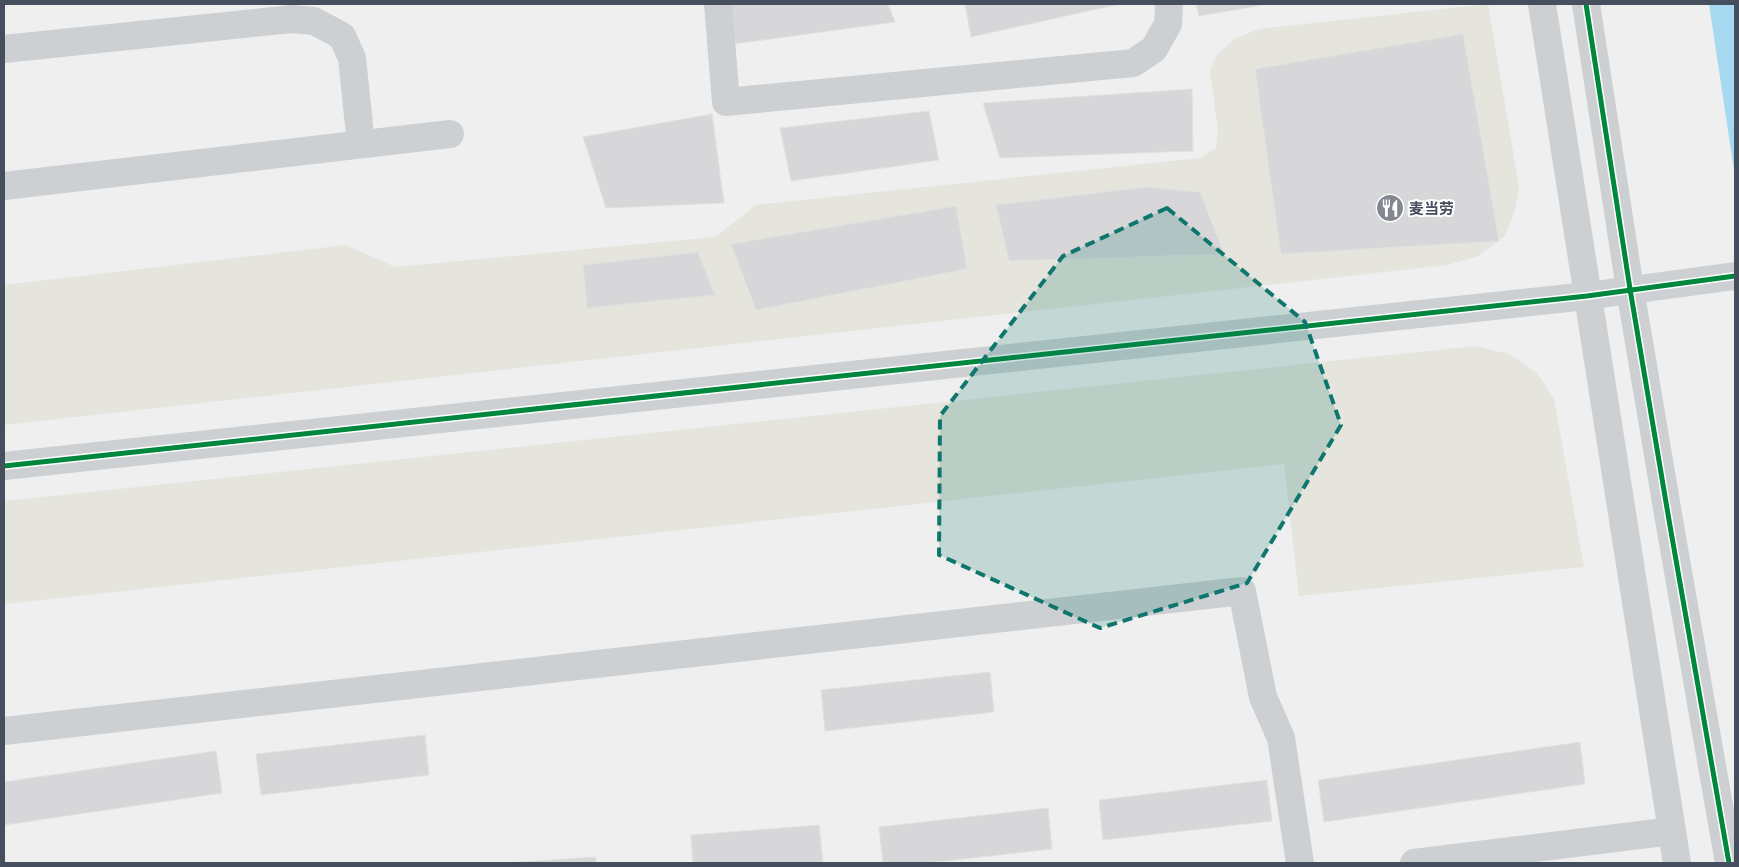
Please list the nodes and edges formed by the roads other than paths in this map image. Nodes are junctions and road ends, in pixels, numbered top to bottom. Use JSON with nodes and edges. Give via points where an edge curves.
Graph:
{"nodes":[{"id":1,"x":718,"y":4,"type":"edge"},
{"id":2,"x":1169,"y":4,"type":"edge"},
{"id":3,"x":1542,"y":4,"type":"edge"},
{"id":4,"x":1586,"y":4,"type":"edge"},
{"id":5,"x":291,"y":11,"type":"edge"},
{"id":6,"x":4,"y":49,"type":"edge"},
{"id":7,"x":450,"y":134,"type":"dead end"},
{"id":8,"x":361,"y":144,"type":"junction"},
{"id":9,"x":4,"y":186,"type":"edge"},
{"id":10,"x":1733,"y":276,"type":"edge"},
{"id":11,"x":1630,"y":289,"type":"junction"},
{"id":12,"x":1587,"y":296,"type":"junction"},
{"id":13,"x":4,"y":466,"type":"edge"},
{"id":14,"x":4,"y":731,"type":"edge"},
{"id":15,"x":1672,"y":831,"type":"junction"},
{"id":16,"x":1300,"y":863,"type":"edge"},
{"id":17,"x":1414,"y":863,"type":"edge"},
{"id":18,"x":1677,"y":863,"type":"edge"},
{"id":19,"x":1729,"y":863,"type":"edge"}],
"edges":[{"from":1,"to":2,"type":"street","via":[[726,102],[1133,63],[1154,49],[1168,24]]},
{"from":3,"to":12,"type":"street"},
{"from":4,"to":11,"type":"street"},
{"from":5,"to":6,"type":"street"},
{"from":5,"to":8,"type":"street","via":[[342,36],[352,58]]},
{"from":7,"to":8,"type":"street"},
{"from":8,"to":9,"type":"street"},
{"from":10,"to":11,"type":"street"},
{"from":11,"to":12,"type":"street"},
{"from":11,"to":19,"type":"street"},
{"from":12,"to":13,"type":"street"},
{"from":12,"to":15,"type":"street"},
{"from":14,"to":16,"type":"street","via":[[1242,592],[1263,697],[1281,738]]},
{"from":15,"to":17,"type":"street"},
{"from":15,"to":18,"type":"street"}]}
